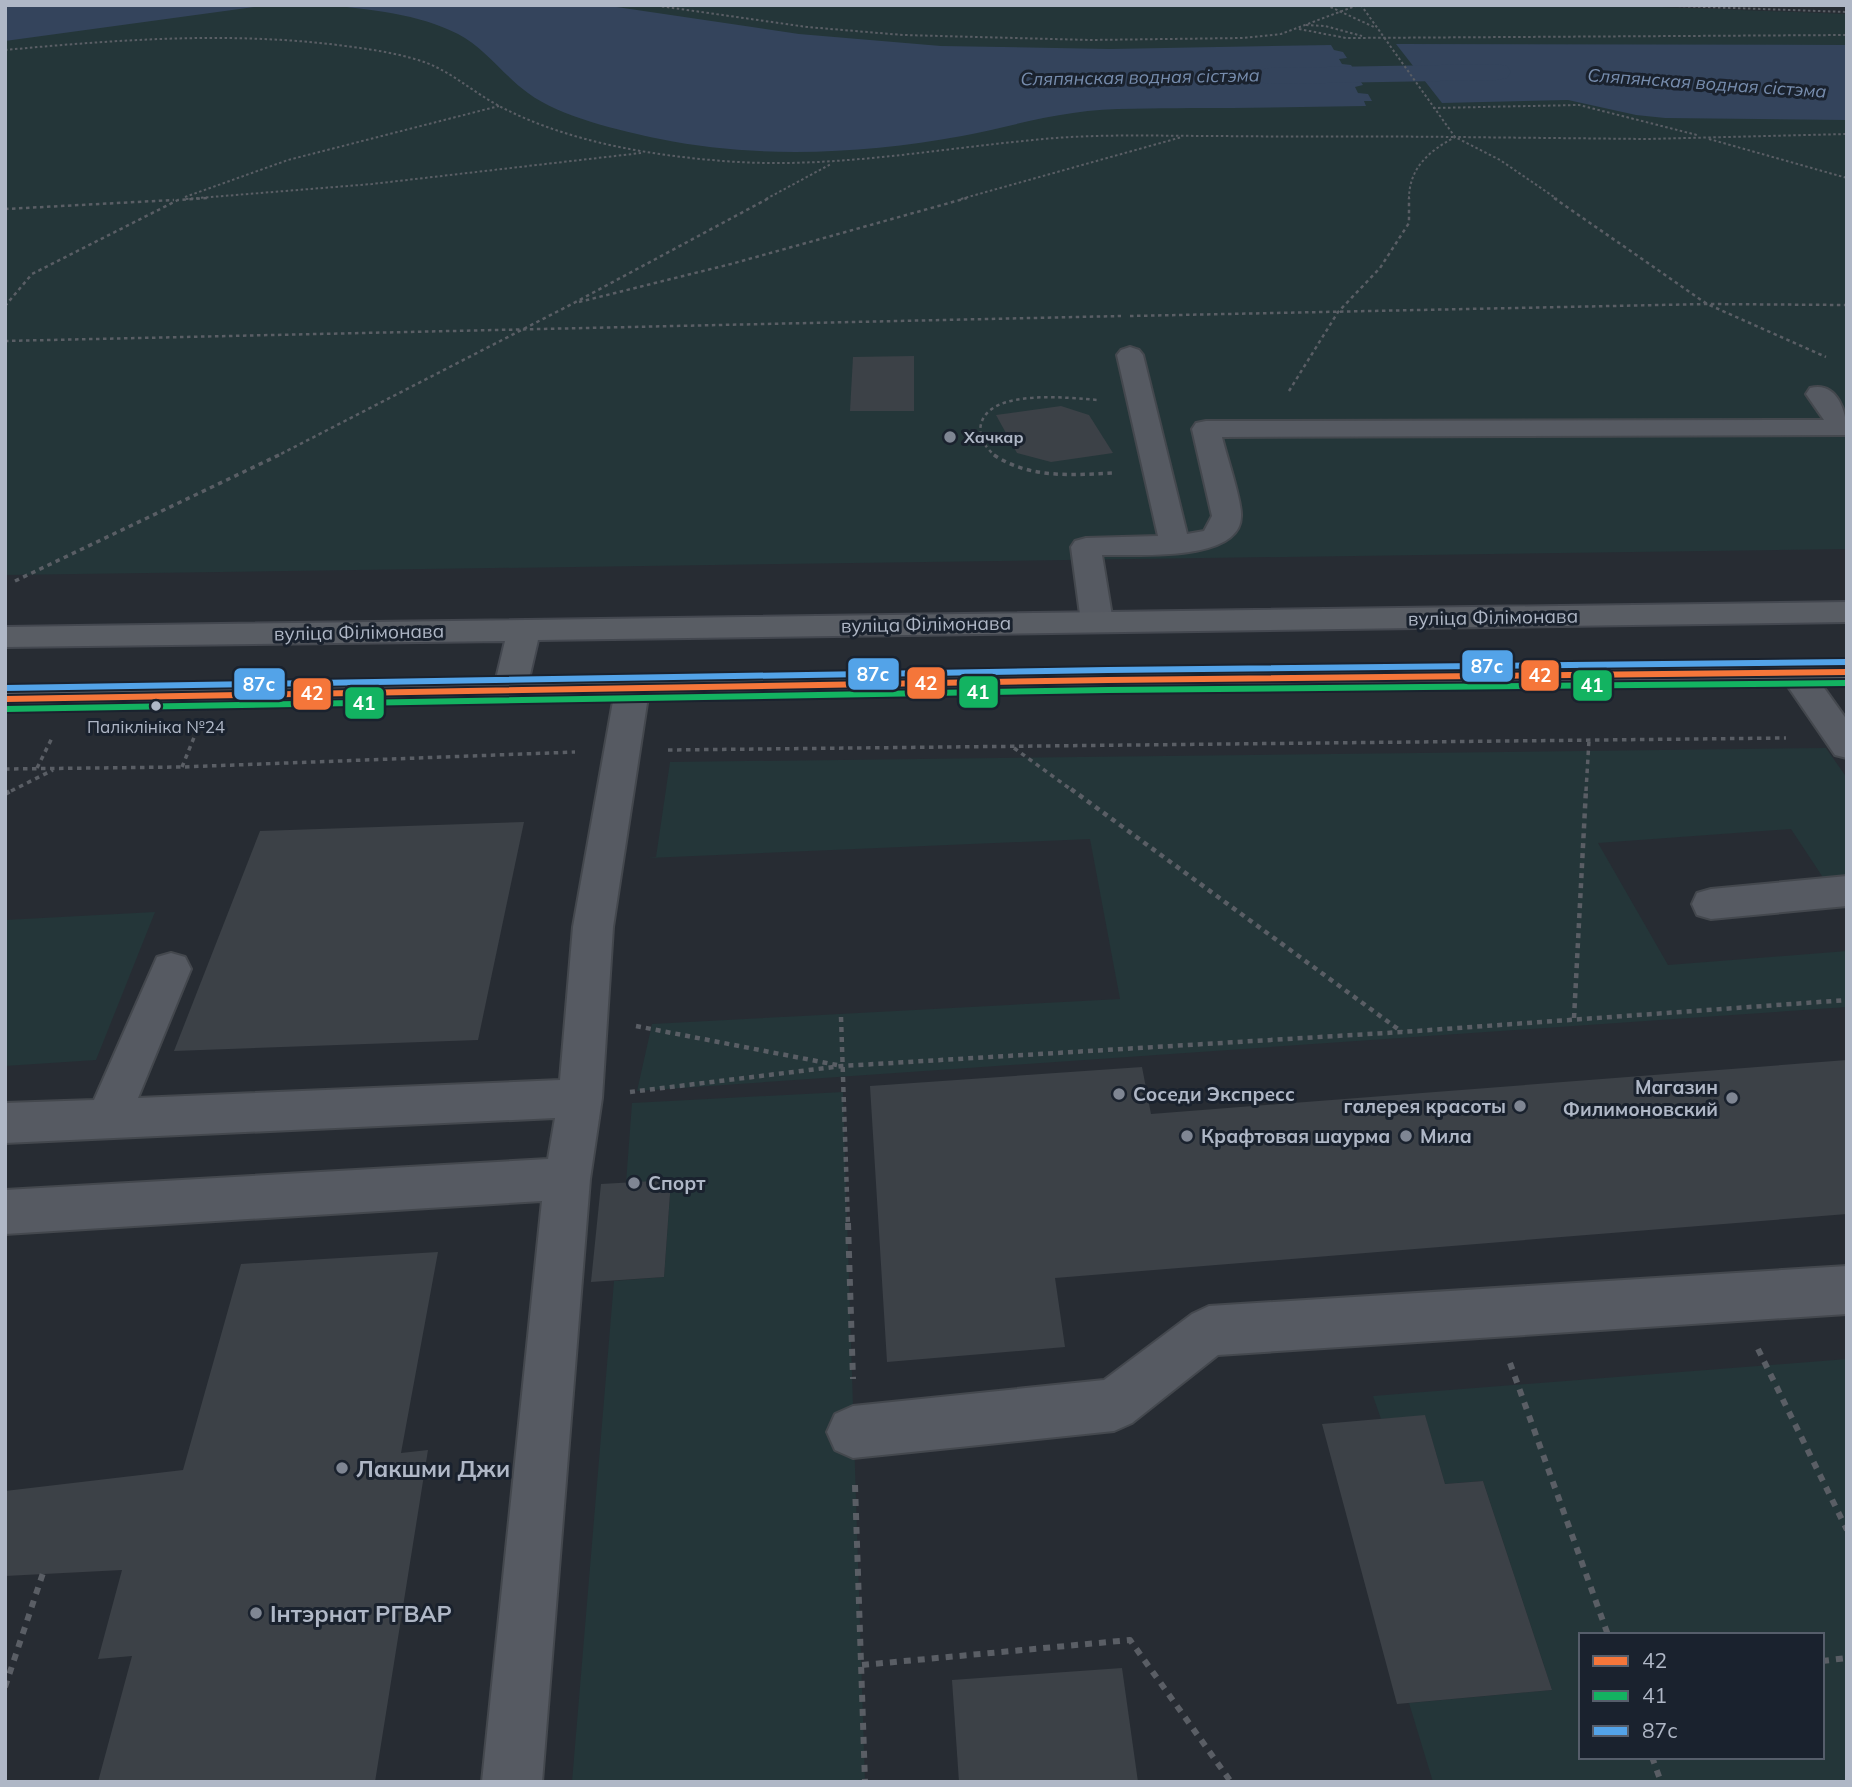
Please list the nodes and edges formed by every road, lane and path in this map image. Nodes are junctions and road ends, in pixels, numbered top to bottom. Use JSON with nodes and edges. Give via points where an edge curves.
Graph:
{"nodes":[{"id":1,"x":652,"y":5,"type":"edge"},
{"id":2,"x":1326,"y":5,"type":"edge"},
{"id":3,"x":1360,"y":5,"type":"edge"},
{"id":4,"x":1648,"y":5,"type":"edge"},
{"id":5,"x":1338,"y":11,"type":"junction"},
{"id":6,"x":1847,"y":12,"type":"edge"},
{"id":7,"x":1304,"y":25,"type":"junction"},
{"id":8,"x":1375,"y":27,"type":"junction"},
{"id":9,"x":1296,"y":29,"type":"junction"},
{"id":10,"x":1847,"y":35,"type":"edge"},
{"id":11,"x":1370,"y":38,"type":"junction"},
{"id":12,"x":1383,"y":38,"type":"junction"},
{"id":13,"x":5,"y":50,"type":"edge"},
{"id":14,"x":500,"y":106,"type":"junction"},
{"id":15,"x":1432,"y":108,"type":"junction"},
{"id":16,"x":1847,"y":134,"type":"edge"},
{"id":17,"x":1189,"y":136,"type":"junction"},
{"id":18,"x":1455,"y":137,"type":"junction"},
{"id":19,"x":1704,"y":137,"type":"junction"},
{"id":20,"x":646,"y":152,"type":"junction"},
{"id":21,"x":835,"y":162,"type":"junction"},
{"id":22,"x":1847,"y":178,"type":"edge"},
{"id":23,"x":178,"y":200,"type":"junction"},
{"id":24,"x":5,"y":209,"type":"edge"},
{"id":25,"x":572,"y":304,"type":"junction"},
{"id":26,"x":1707,"y":304,"type":"junction"},
{"id":27,"x":1847,"y":305,"type":"edge"},
{"id":28,"x":5,"y":306,"type":"edge"},
{"id":29,"x":1338,"y":312,"type":"junction"},
{"id":30,"x":525,"y":328,"type":"junction"},
{"id":31,"x":5,"y":341,"type":"edge"},
{"id":32,"x":1130,"y":355,"type":"dead end"},
{"id":33,"x":1835,"y":361,"type":"dead end"},
{"id":34,"x":1819,"y":394,"type":"dead end"},
{"id":35,"x":1103,"y":400,"type":"dead end"},
{"id":36,"x":1121,"y":473,"type":"dead end"},
{"id":37,"x":1175,"y":544,"type":"junction"},
{"id":38,"x":16,"y":581,"type":"dead end"},
{"id":39,"x":1847,"y":612,"type":"edge"},
{"id":40,"x":1097,"y":622,"type":"junction"},
{"id":41,"x":524,"y":630,"type":"junction"},
{"id":42,"x":5,"y":637,"type":"edge"},
{"id":43,"x":1794,"y":672,"type":"junction"},
{"id":44,"x":1847,"y":672,"type":"edge"},
{"id":45,"x":1108,"y":680,"type":"junction"},
{"id":46,"x":632,"y":690,"type":"junction"},
{"id":47,"x":510,"y":691,"type":"junction"},
{"id":48,"x":5,"y":699,"type":"edge"},
{"id":49,"x":195,"y":733,"type":"dead end"},
{"id":50,"x":1589,"y":740,"type":"junction"},
{"id":51,"x":1844,"y":742,"type":"edge"},
{"id":52,"x":1013,"y":748,"type":"junction"},
{"id":53,"x":623,"y":750,"type":"junction"},
{"id":54,"x":182,"y":767,"type":"junction"},
{"id":55,"x":57,"y":768,"type":"junction"},
{"id":56,"x":5,"y":769,"type":"edge"},
{"id":57,"x":5,"y":794,"type":"edge"},
{"id":58,"x":1847,"y":891,"type":"edge"},
{"id":59,"x":1711,"y":904,"type":"dead end"},
{"id":60,"x":171,"y":969,"type":"dead end"},
{"id":61,"x":1847,"y":1000,"type":"edge"},
{"id":62,"x":841,"y":1017,"type":"dead end"},
{"id":63,"x":1574,"y":1018,"type":"junction"},
{"id":64,"x":631,"y":1024,"type":"dead end"},
{"id":65,"x":1402,"y":1032,"type":"junction"},
{"id":66,"x":842,"y":1066,"type":"junction"},
{"id":67,"x":580,"y":1098,"type":"junction"},
{"id":68,"x":107,"y":1119,"type":"junction"},
{"id":69,"x":5,"y":1123,"type":"edge"},
{"id":70,"x":567,"y":1179,"type":"junction"},
{"id":71,"x":5,"y":1212,"type":"edge"},
{"id":72,"x":1847,"y":1290,"type":"edge"},
{"id":73,"x":1732,"y":1297,"type":"junction"},
{"id":74,"x":1491,"y":1313,"type":"junction"},
{"id":75,"x":853,"y":1432,"type":"junction"},
{"id":76,"x":1847,"y":1530,"type":"edge"},
{"id":77,"x":43,"y":1573,"type":"dead end"},
{"id":78,"x":1607,"y":1633,"type":"edge"},
{"id":79,"x":1847,"y":1658,"type":"edge"},
{"id":80,"x":1824,"y":1661,"type":"edge"},
{"id":81,"x":862,"y":1665,"type":"junction"},
{"id":82,"x":5,"y":1687,"type":"edge"},
{"id":83,"x":1653,"y":1759,"type":"edge"},
{"id":84,"x":512,"y":1782,"type":"edge"},
{"id":85,"x":865,"y":1782,"type":"edge"},
{"id":86,"x":1231,"y":1782,"type":"edge"},
{"id":87,"x":1661,"y":1782,"type":"edge"}],
"edges":[{"from":1,"to":9,"type":"path","via":[[917,36],[1243,38]]},
{"from":2,"to":5,"type":"path"},
{"from":3,"to":5,"type":"path"},
{"from":3,"to":8,"type":"path"},
{"from":4,"to":6,"type":"path"},
{"from":5,"to":7,"type":"path"},
{"from":5,"to":8,"type":"path"},
{"from":7,"to":9,"type":"path"},
{"from":7,"to":11,"type":"path"},
{"from":8,"to":12,"type":"path"},
{"from":9,"to":11,"type":"path"},
{"from":10,"to":12,"type":"path"},
{"from":11,"to":12,"type":"path"},
{"from":12,"to":15,"type":"path"},
{"from":13,"to":14,"type":"path","via":[[185,37],[290,39],[424,62],[452,74]]},
{"from":14,"to":20,"type":"path","via":[[578,136]]},
{"from":14,"to":23,"type":"path","via":[[288,160]]},
{"from":15,"to":18,"type":"path"},
{"from":15,"to":19,"type":"path","via":[[1579,105]]},
{"from":16,"to":19,"type":"path"},
{"from":17,"to":18,"type":"path"},
{"from":17,"to":21,"type":"path","via":[[1058,138]]},
{"from":17,"to":25,"type":"path","via":[[1017,181],[698,275]]},
{"from":18,"to":19,"type":"path"},
{"from":18,"to":26,"type":"path","via":[[1500,160]]},
{"from":18,"to":29,"type":"path","via":[[1431,150],[1409,182],[1409,223],[1380,268]]},
{"from":19,"to":22,"type":"path"},
{"from":20,"to":21,"type":"path","via":[[778,164]]},
{"from":20,"to":23,"type":"path","via":[[372,184]]},
{"from":21,"to":25,"type":"path"},
{"from":23,"to":24,"type":"path"},
{"from":23,"to":28,"type":"path","via":[[32,274]]},
{"from":25,"to":30,"type":"path"},
{"from":26,"to":27,"type":"path"},
{"from":26,"to":29,"type":"path"},
{"from":26,"to":33,"type":"path"},
{"from":29,"to":30,"type":"path"},
{"from":30,"to":31,"type":"path"},
{"from":30,"to":38,"type":"path","via":[[246,472]]},
{"from":32,"to":37,"type":"lane"},
{"from":34,"to":37,"type":"lane","via":[[1844,428],[1206,429],[1227,516],[1223,530],[1211,539]]},
{"from":35,"to":36,"type":"path","via":[[1055,396],[1013,400],[991,407],[981,417],[979,430],[995,456],[1013,464],[1059,475]]},
{"from":37,"to":40,"type":"lane","via":[[1086,547]]},
{"from":39,"to":40,"type":"main road","name":"вуліца Філімонава"},
{"from":40,"to":41,"type":"main road","name":"вуліца Філімонава"},
{"from":40,"to":45,"type":"main road"},
{"from":41,"to":42,"type":"main road","name":"вуліца Філімонава"},
{"from":41,"to":47,"type":"main road"},
{"from":43,"to":44,"type":"main road"},
{"from":43,"to":45,"type":"main road"},
{"from":43,"to":51,"type":"lane"},
{"from":45,"to":46,"type":"main road"},
{"from":46,"to":47,"type":"main road"},
{"from":46,"to":53,"type":"lane"},
{"from":47,"to":48,"type":"main road"},
{"from":49,"to":54,"type":"path"},
{"from":50,"to":51,"type":"path"},
{"from":50,"to":52,"type":"path"},
{"from":50,"to":63,"type":"path"},
{"from":52,"to":53,"type":"path"},
{"from":52,"to":65,"type":"path"},
{"from":53,"to":54,"type":"path"},
{"from":53,"to":67,"type":"lane","via":[[593,927]]},
{"from":54,"to":55,"type":"path"},
{"from":55,"to":56,"type":"path"},
{"from":55,"to":57,"type":"path"},
{"from":58,"to":59,"type":"lane"},
{"from":60,"to":68,"type":"lane"},
{"from":61,"to":63,"type":"path"},
{"from":62,"to":66,"type":"path"},
{"from":63,"to":65,"type":"path"},
{"from":64,"to":66,"type":"path"},
{"from":65,"to":66,"type":"path"},
{"from":66,"to":67,"type":"path"},
{"from":66,"to":75,"type":"path"},
{"from":67,"to":68,"type":"lane"},
{"from":67,"to":70,"type":"lane"},
{"from":68,"to":69,"type":"lane"},
{"from":70,"to":71,"type":"lane"},
{"from":70,"to":84,"type":"lane"},
{"from":72,"to":73,"type":"lane"},
{"from":73,"to":74,"type":"lane"},
{"from":73,"to":76,"type":"path"},
{"from":74,"to":75,"type":"lane","via":[[1209,1331],[1114,1405]]},
{"from":74,"to":78,"type":"path"},
{"from":75,"to":81,"type":"path"},
{"from":77,"to":82,"type":"path"},
{"from":79,"to":80,"type":"path"},
{"from":81,"to":85,"type":"path"},
{"from":81,"to":86,"type":"path","via":[[1130,1640]]},
{"from":83,"to":87,"type":"path"}]}
